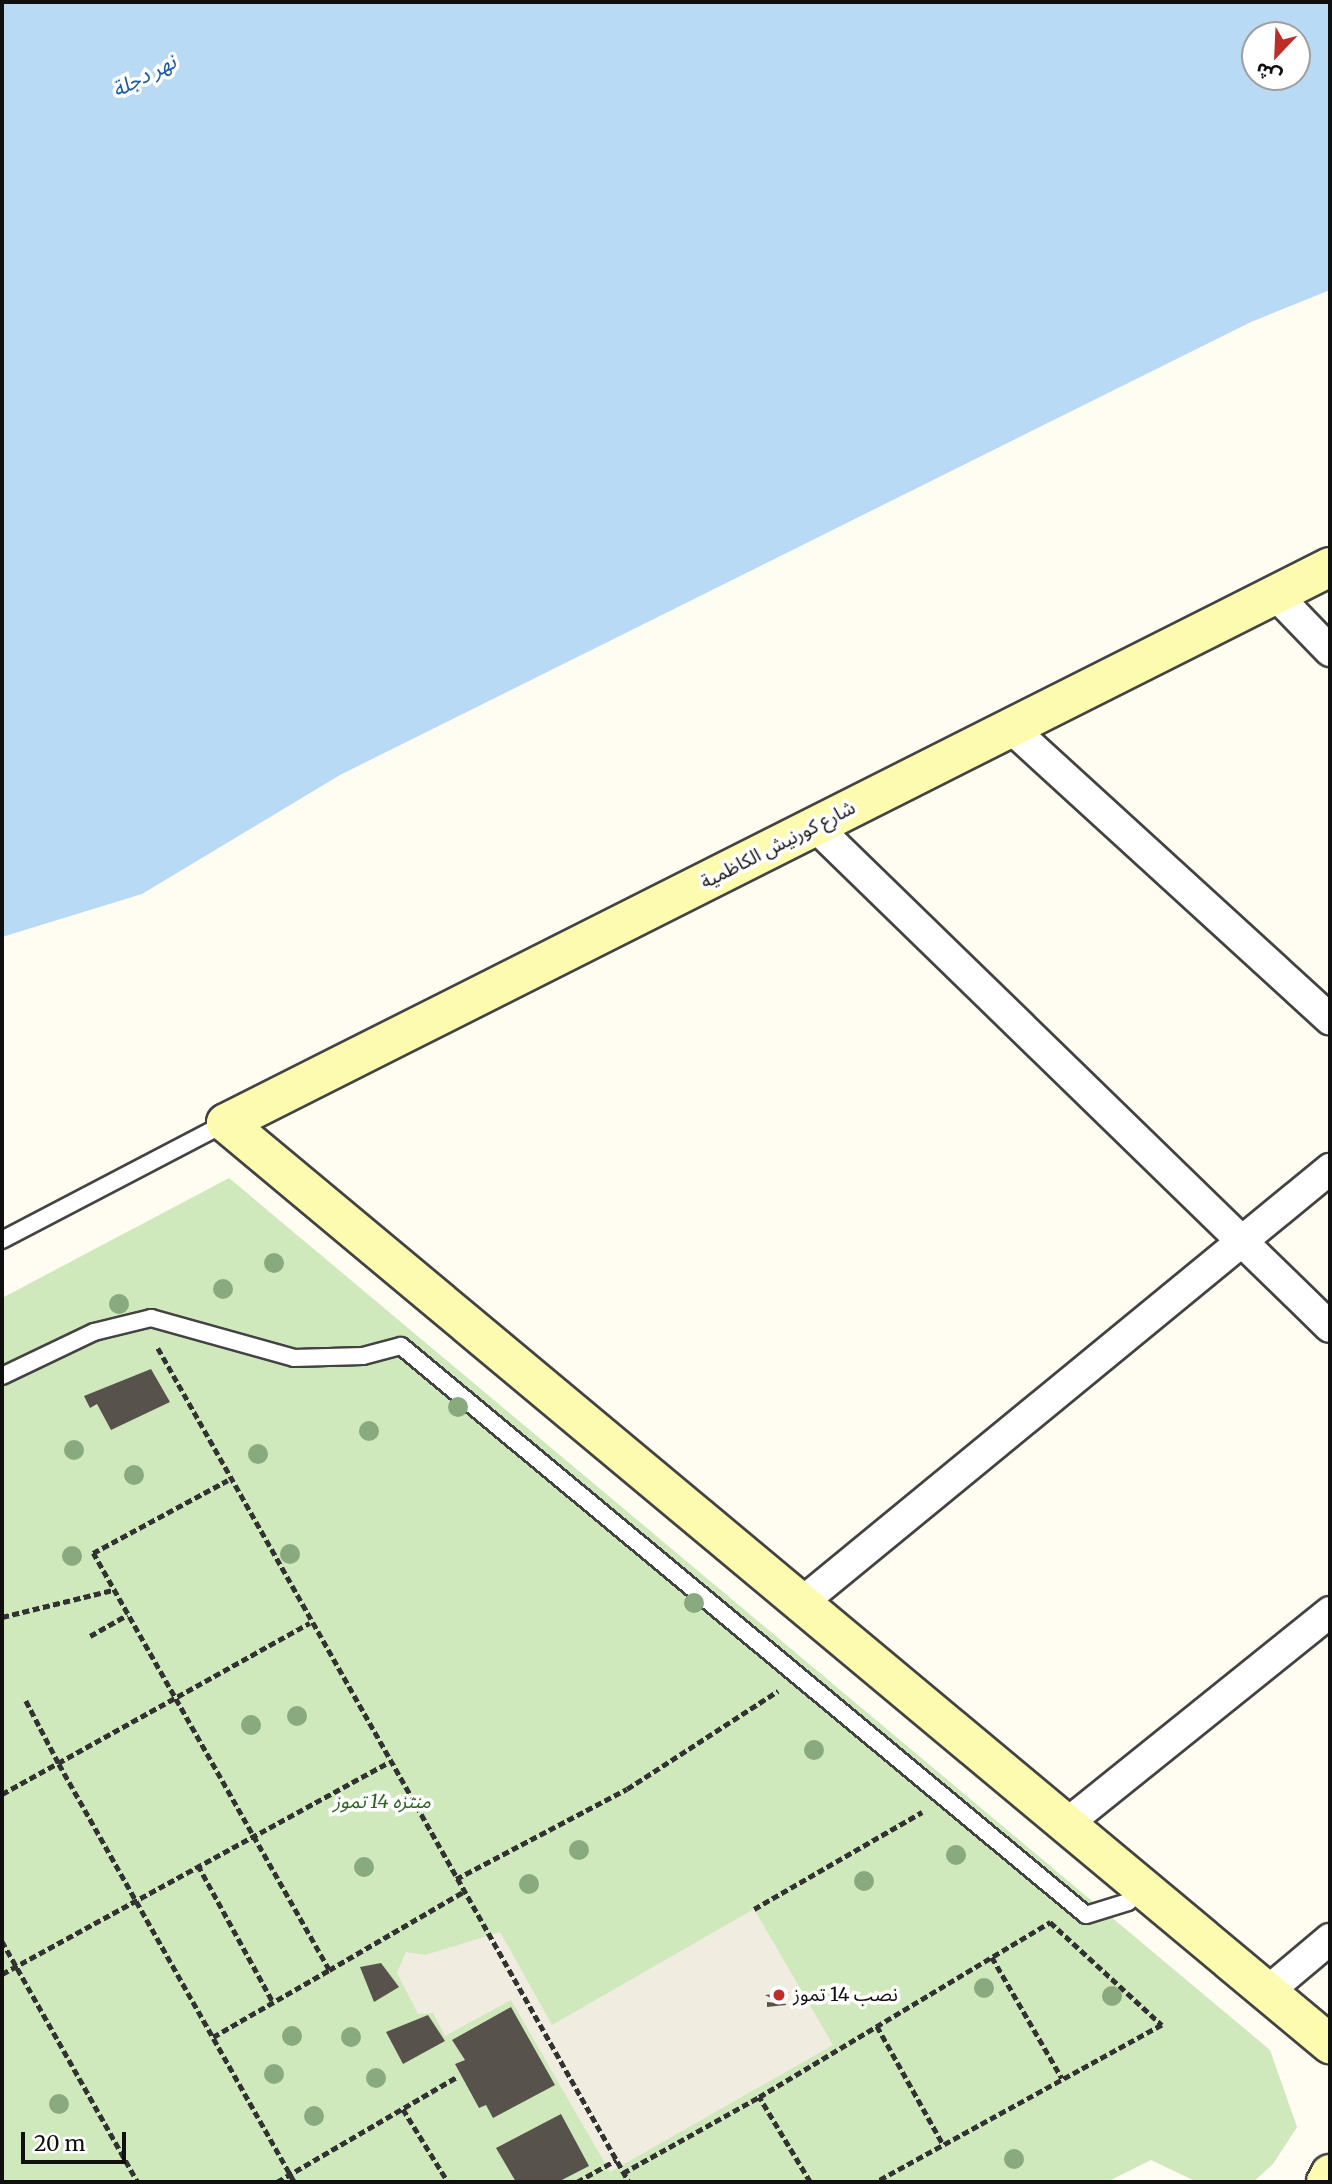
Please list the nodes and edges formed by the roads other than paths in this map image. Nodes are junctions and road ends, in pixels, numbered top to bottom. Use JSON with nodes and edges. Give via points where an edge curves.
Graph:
{"nodes":[{"id":1,"x":1330,"y":567,"type":"edge"},
{"id":2,"x":1276,"y":595,"type":"junction"},
{"id":3,"x":1330,"y":651,"type":"edge"},
{"id":4,"x":1010,"y":728,"type":"junction"},
{"id":5,"x":815,"y":826,"type":"junction"},
{"id":6,"x":1330,"y":1018,"type":"edge"},
{"id":7,"x":226,"y":1123,"type":"junction"},
{"id":8,"x":1330,"y":1169,"type":"edge"},
{"id":9,"x":1240,"y":1238,"type":"junction"},
{"id":10,"x":2,"y":1240,"type":"edge"},
{"id":11,"x":1330,"y":1327,"type":"edge"},
{"id":12,"x":2,"y":1376,"type":"edge"},
{"id":13,"x":800,"y":1604,"type":"junction"},
{"id":14,"x":1330,"y":1612,"type":"edge"},
{"id":15,"x":1069,"y":1822,"type":"junction"},
{"id":16,"x":1142,"y":1887,"type":"junction"},
{"id":17,"x":1330,"y":1939,"type":"edge"},
{"id":18,"x":1268,"y":1991,"type":"junction"},
{"id":19,"x":1330,"y":2044,"type":"edge"},
{"id":20,"x":1330,"y":2174,"type":"edge"},
{"id":21,"x":1326,"y":2182,"type":"edge"}],
"edges":[{"from":1,"to":2,"type":"street","name":"شارع كورنيش الكاظمية"},
{"from":2,"to":3,"type":"street"},
{"from":2,"to":4,"type":"street","name":"شارع كورنيش الكاظمية"},
{"from":4,"to":5,"type":"street","name":"شارع كورنيش الكاظمية"},
{"from":4,"to":6,"type":"street"},
{"from":5,"to":7,"type":"street","name":"شارع كورنيش الكاظمية"},
{"from":5,"to":9,"type":"street"},
{"from":7,"to":10,"type":"lane"},
{"from":7,"to":13,"type":"street"},
{"from":8,"to":9,"type":"street"},
{"from":9,"to":11,"type":"street"},
{"from":9,"to":13,"type":"street"},
{"from":12,"to":16,"type":"lane","via":[[94,1332],[143,1320],[294,1358],[363,1356],[401,1346],[1086,1915],[1128,1902]]},
{"from":13,"to":15,"type":"street"},
{"from":14,"to":15,"type":"street"},
{"from":15,"to":16,"type":"street"},
{"from":16,"to":18,"type":"street"},
{"from":17,"to":18,"type":"street"},
{"from":18,"to":19,"type":"street"},
{"from":20,"to":21,"type":"street"}]}
